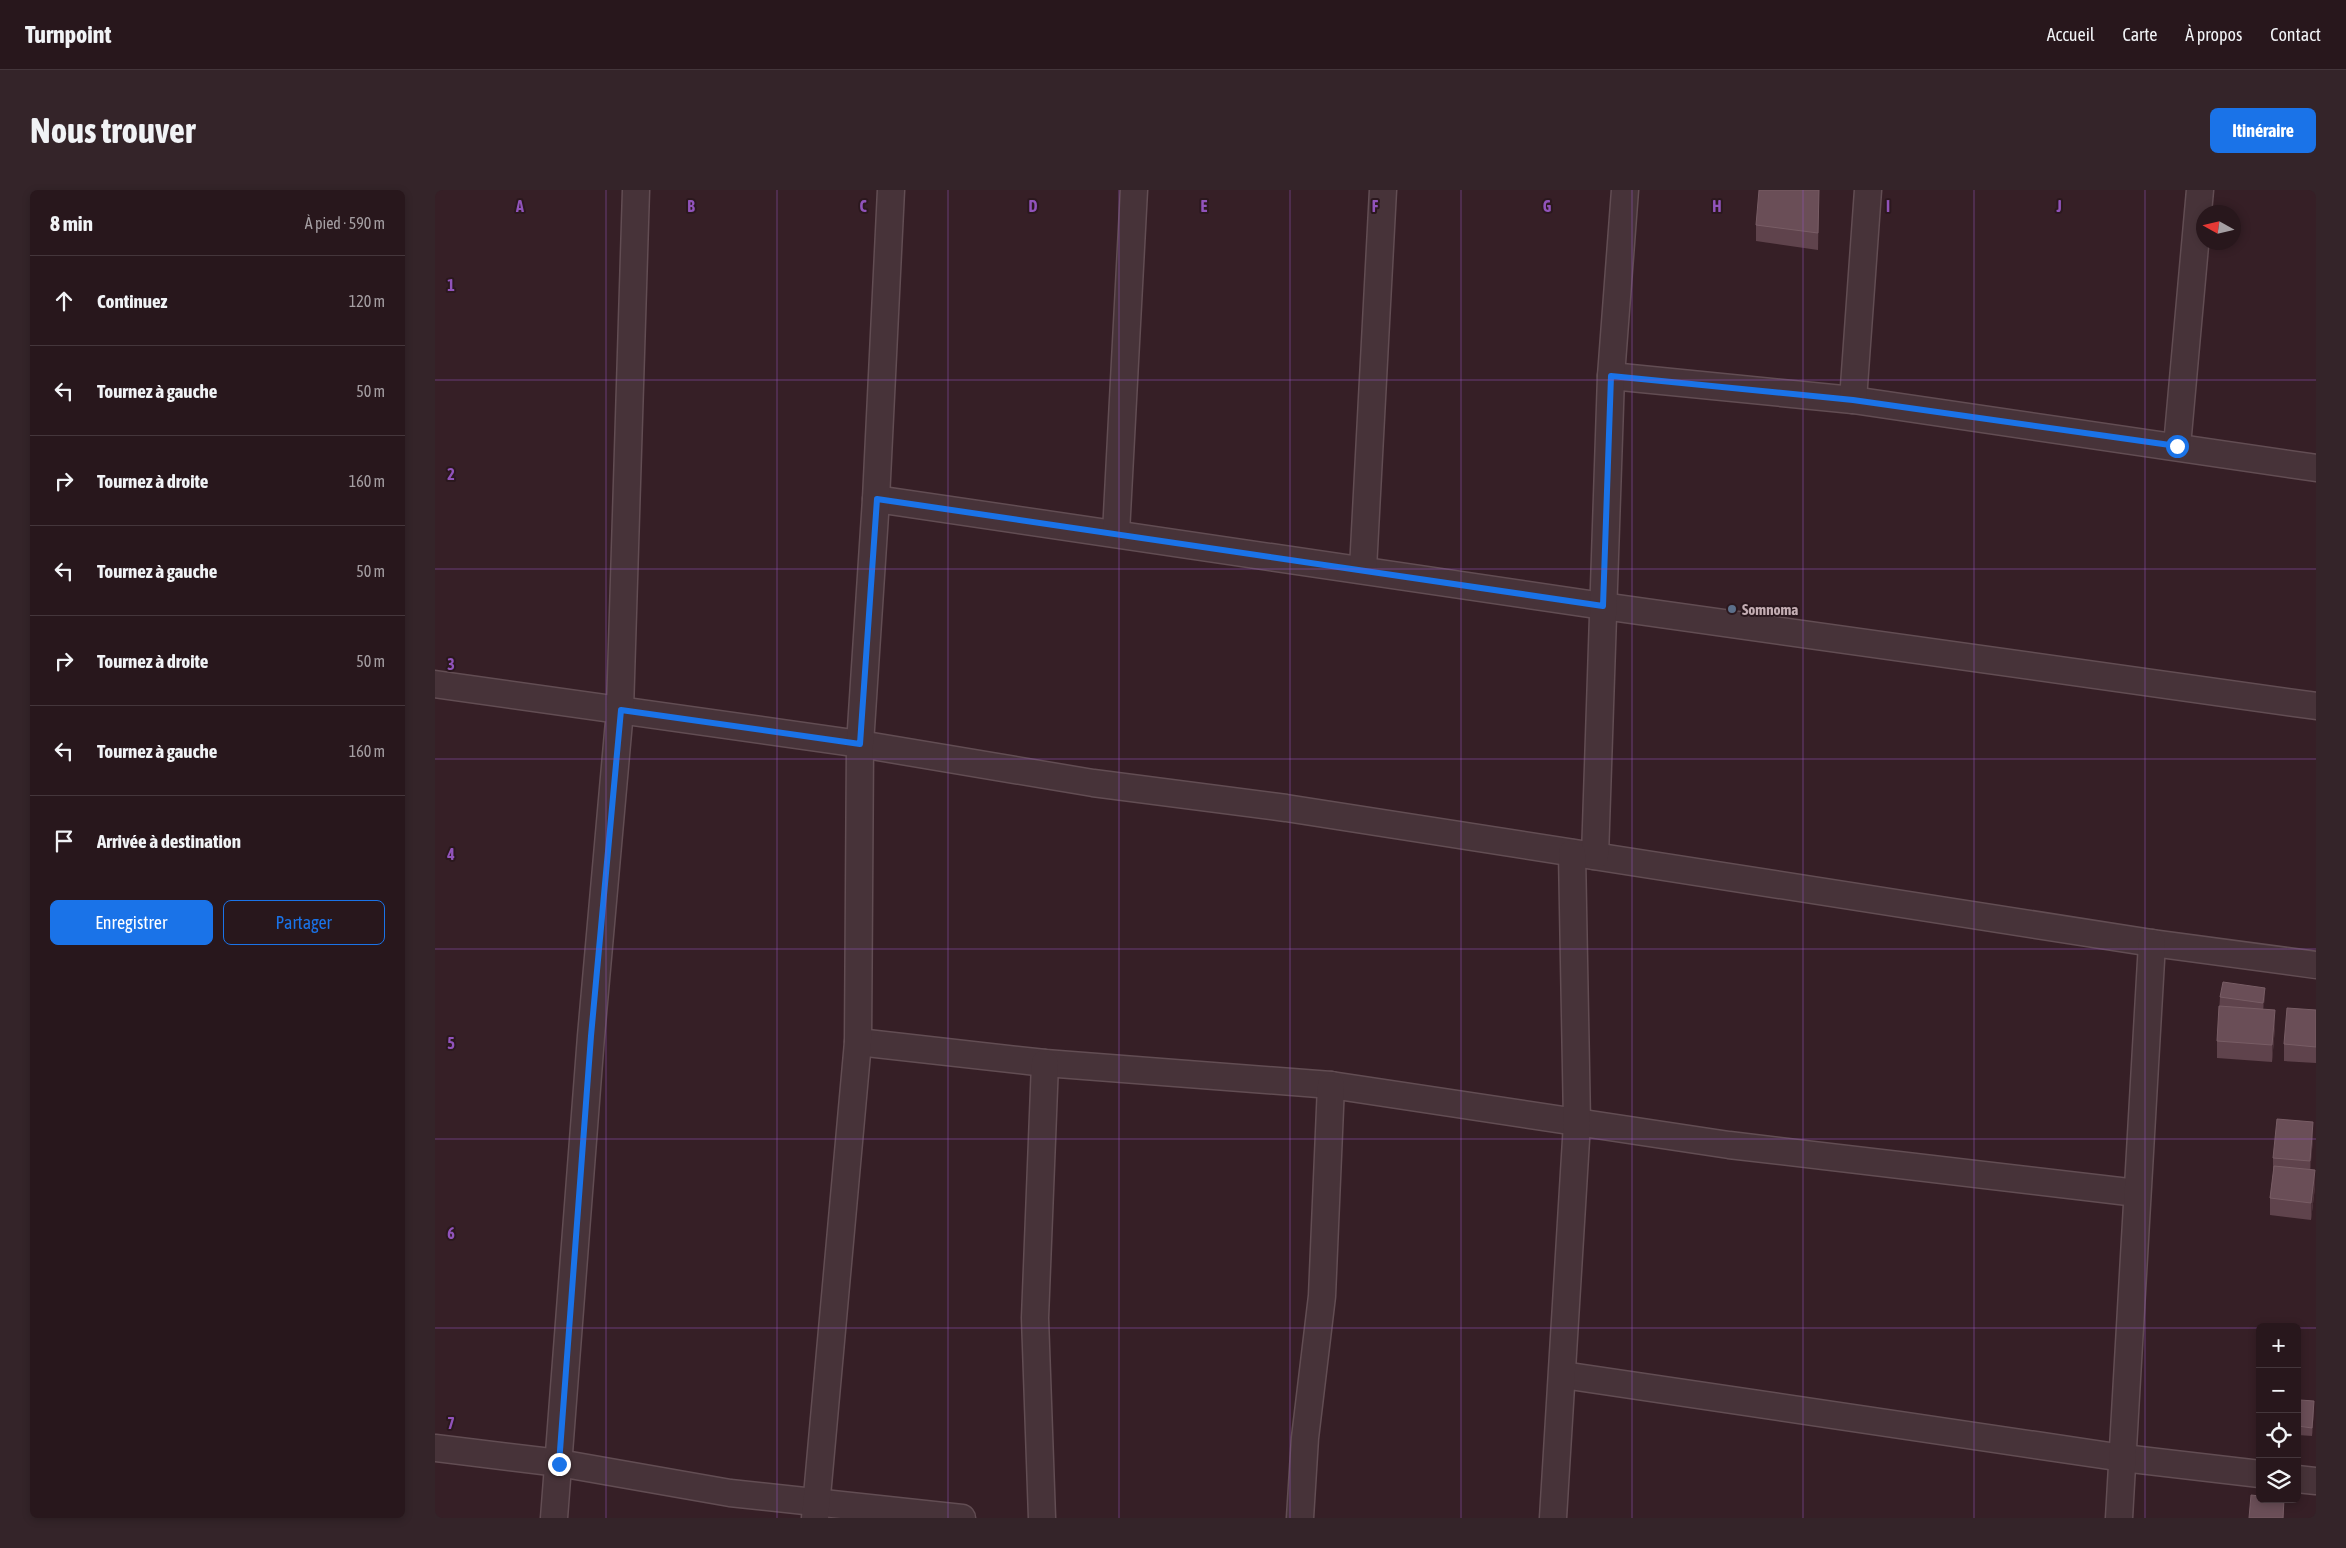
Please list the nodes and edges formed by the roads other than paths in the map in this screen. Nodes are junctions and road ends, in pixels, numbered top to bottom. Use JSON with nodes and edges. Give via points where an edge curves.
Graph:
{"nodes":[{"id":1,"x":636,"y":190,"type":"edge"},
{"id":2,"x":891,"y":190,"type":"edge"},
{"id":3,"x":1134,"y":190,"type":"edge"},
{"id":4,"x":1383,"y":190,"type":"edge"},
{"id":5,"x":1625,"y":190,"type":"edge"},
{"id":6,"x":1867,"y":190,"type":"edge"},
{"id":7,"x":2200,"y":190,"type":"edge"},
{"id":8,"x":1611,"y":376,"type":"junction"},
{"id":9,"x":1853,"y":400,"type":"junction"},
{"id":10,"x":2177,"y":446,"type":"junction"},
{"id":11,"x":2316,"y":468,"type":"edge"},
{"id":12,"x":877,"y":499,"type":"junction"},
{"id":13,"x":1116,"y":533,"type":"junction"},
{"id":14,"x":1363,"y":569,"type":"junction"},
{"id":15,"x":1603,"y":606,"type":"junction"},
{"id":16,"x":435,"y":684,"type":"edge"},
{"id":17,"x":2316,"y":706,"type":"edge"},
{"id":18,"x":621,"y":710,"type":"junction"},
{"id":19,"x":860,"y":744,"type":"junction"},
{"id":20,"x":1583,"y":854,"type":"junction"},
{"id":21,"x":2152,"y":943,"type":"junction"},
{"id":22,"x":2316,"y":965,"type":"edge"},
{"id":23,"x":858,"y":1042,"type":"junction"},
{"id":24,"x":1045,"y":1063,"type":"junction"},
{"id":25,"x":1331,"y":1085,"type":"junction"},
{"id":26,"x":1577,"y":1123,"type":"junction"},
{"id":27,"x":2137,"y":1193,"type":"junction"},
{"id":28,"x":1563,"y":1375,"type":"junction"},
{"id":29,"x":435,"y":1448,"type":"edge"},
{"id":30,"x":2123,"y":1458,"type":"junction"},
{"id":31,"x":559,"y":1464,"type":"junction"},
{"id":32,"x":2256,"y":1474,"type":"edge"},
{"id":33,"x":2301,"y":1479,"type":"edge"},
{"id":34,"x":2316,"y":1481,"type":"edge"},
{"id":35,"x":816,"y":1511,"type":"edge"},
{"id":36,"x":554,"y":1518,"type":"edge"},
{"id":37,"x":962,"y":1518,"type":"edge"},
{"id":38,"x":1042,"y":1518,"type":"edge"},
{"id":39,"x":1300,"y":1518,"type":"edge"},
{"id":40,"x":1553,"y":1518,"type":"edge"},
{"id":41,"x":2119,"y":1518,"type":"edge"}],
"edges":[{"from":1,"to":18,"type":"street"},
{"from":2,"to":12,"type":"street"},
{"from":3,"to":13,"type":"street"},
{"from":4,"to":14,"type":"street"},
{"from":5,"to":8,"type":"street"},
{"from":6,"to":9,"type":"street"},
{"from":7,"to":10,"type":"street"},
{"from":8,"to":9,"type":"street"},
{"from":8,"to":15,"type":"street"},
{"from":9,"to":10,"type":"street"},
{"from":10,"to":11,"type":"street"},
{"from":12,"to":13,"type":"street"},
{"from":12,"to":19,"type":"street"},
{"from":13,"to":14,"type":"street"},
{"from":14,"to":15,"type":"street"},
{"from":15,"to":17,"type":"street"},
{"from":15,"to":20,"type":"street"},
{"from":16,"to":18,"type":"street"},
{"from":18,"to":19,"type":"street"},
{"from":18,"to":31,"type":"street","via":[[591,1036]]},
{"from":19,"to":20,"type":"street","via":[[1093,782]]},
{"from":19,"to":23,"type":"street"},
{"from":20,"to":21,"type":"street"},
{"from":20,"to":26,"type":"street"},
{"from":21,"to":22,"type":"street"},
{"from":21,"to":27,"type":"street"},
{"from":23,"to":24,"type":"street"},
{"from":23,"to":35,"type":"street"},
{"from":24,"to":25,"type":"street"},
{"from":24,"to":38,"type":"street","via":[[1035,1318]]},
{"from":25,"to":26,"type":"street"},
{"from":25,"to":39,"type":"street","via":[[1322,1296],[1305,1438]]},
{"from":26,"to":27,"type":"street","via":[[1729,1145]]},
{"from":26,"to":28,"type":"street"},
{"from":27,"to":30,"type":"street"},
{"from":28,"to":30,"type":"street"},
{"from":28,"to":40,"type":"street"},
{"from":29,"to":31,"type":"street"},
{"from":30,"to":32,"type":"street"},
{"from":30,"to":41,"type":"street"},
{"from":31,"to":35,"type":"street"},
{"from":31,"to":36,"type":"street"},
{"from":33,"to":34,"type":"street"},
{"from":35,"to":37,"type":"street"}]}
